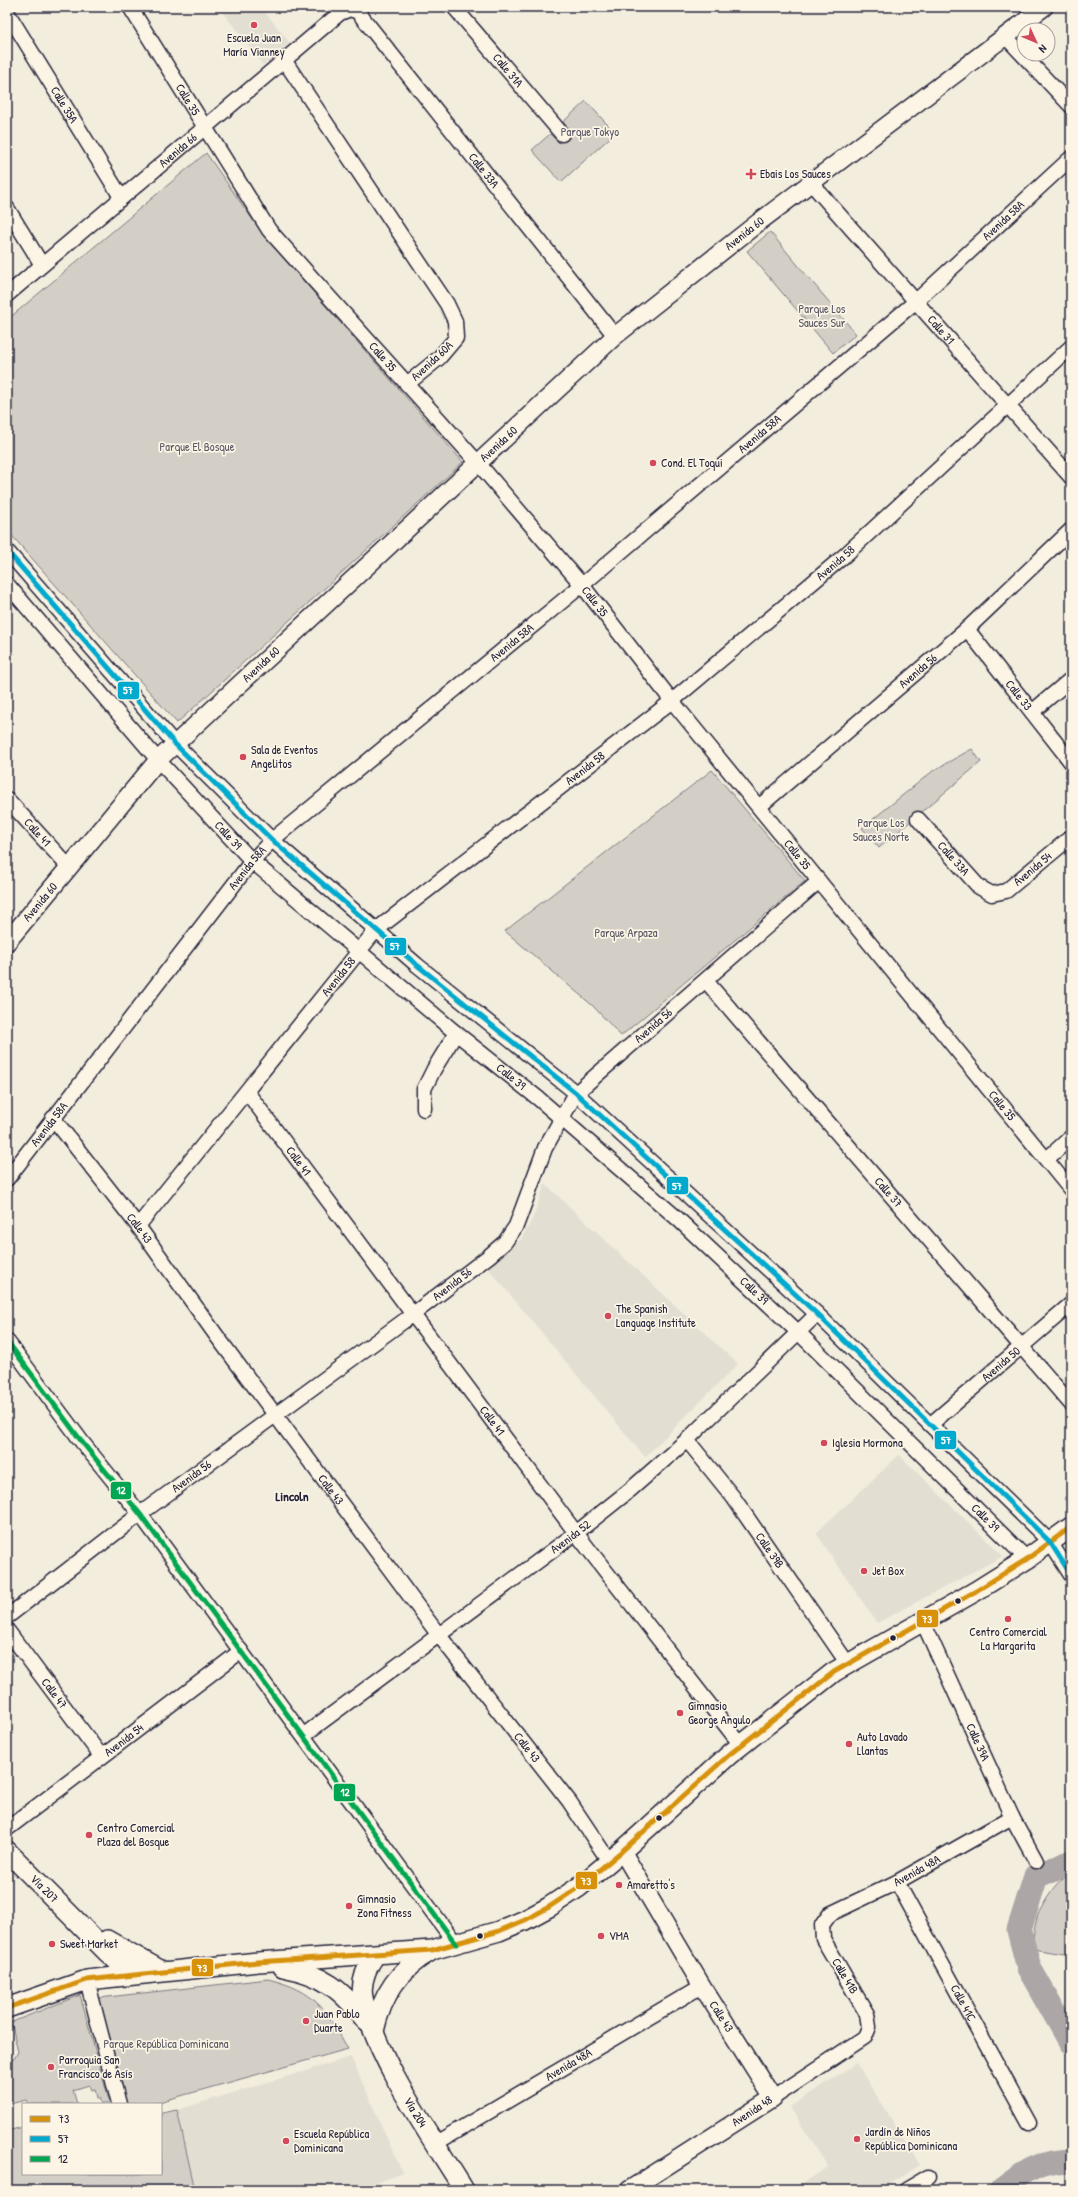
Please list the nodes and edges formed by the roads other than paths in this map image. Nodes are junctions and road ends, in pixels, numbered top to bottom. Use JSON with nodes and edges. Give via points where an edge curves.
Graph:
{"nodes":[{"id":1,"x":130,"y":7,"type":"edge"},
{"id":2,"x":454,"y":7,"type":"edge"},
{"id":3,"x":1044,"y":7,"type":"edge"},
{"id":4,"x":350,"y":9,"type":"joint"},
{"id":5,"x":7,"y":12,"type":"edge"},
{"id":6,"x":1005,"y":36,"type":"junction"},
{"id":7,"x":284,"y":60,"type":"junction"},
{"id":8,"x":1071,"y":106,"type":"edge"},
{"id":9,"x":204,"y":128,"type":"junction"},
{"id":10,"x":562,"y":134,"type":"dead end"},
{"id":11,"x":1071,"y":158,"type":"edge"},
{"id":12,"x":811,"y":183,"type":"junction"},
{"id":13,"x":121,"y":197,"type":"junction"},
{"id":14,"x":7,"y":208,"type":"edge"},
{"id":15,"x":42,"y":265,"type":"junction"},
{"id":16,"x":7,"y":295,"type":"edge"},
{"id":17,"x":915,"y":302,"type":"junction"},
{"id":18,"x":615,"y":336,"type":"junction"},
{"id":19,"x":1071,"y":348,"type":"edge"},
{"id":20,"x":407,"y":384,"type":"junction"},
{"id":21,"x":1007,"y":406,"type":"junction"},
{"id":22,"x":478,"y":462,"type":"junction"},
{"id":23,"x":1071,"y":477,"type":"edge"},
{"id":24,"x":1071,"y":530,"type":"edge"},
{"id":25,"x":7,"y":552,"type":"edge"},
{"id":26,"x":7,"y":584,"type":"edge"},
{"id":27,"x":582,"y":585,"type":"junction"},
{"id":28,"x":967,"y":629,"type":"junction"},
{"id":29,"x":1071,"y":679,"type":"edge"},
{"id":30,"x":672,"y":701,"type":"junction"},
{"id":31,"x":1032,"y":712,"type":"junction"},
{"id":32,"x":176,"y":744,"type":"junction"},
{"id":33,"x":158,"y":760,"type":"junction"},
{"id":34,"x":1071,"y":762,"type":"edge"},
{"id":35,"x":7,"y":799,"type":"edge"},
{"id":36,"x":760,"y":806,"type":"junction"},
{"id":37,"x":918,"y":819,"type":"dead end"},
{"id":38,"x":1071,"y":837,"type":"edge"},
{"id":39,"x":272,"y":840,"type":"junction"},
{"id":40,"x":252,"y":861,"type":"junction"},
{"id":41,"x":68,"y":866,"type":"junction"},
{"id":42,"x":819,"y":880,"type":"junction"},
{"id":43,"x":992,"y":894,"type":"joint"},
{"id":44,"x":376,"y":930,"type":"junction"},
{"id":45,"x":7,"y":942,"type":"edge"},
{"id":46,"x":358,"y":951,"type":"junction"},
{"id":47,"x":706,"y":981,"type":"junction"},
{"id":48,"x":456,"y":1033,"type":"junction"},
{"id":49,"x":247,"y":1092,"type":"junction"},
{"id":50,"x":576,"y":1093,"type":"junction"},
{"id":51,"x":424,"y":1110,"type":"dead end"},
{"id":52,"x":53,"y":1118,"type":"junction"},
{"id":53,"x":561,"y":1118,"type":"junction"},
{"id":54,"x":1071,"y":1137,"type":"edge"},
{"id":55,"x":1047,"y":1159,"type":"junction"},
{"id":56,"x":7,"y":1179,"type":"edge"},
{"id":57,"x":1071,"y":1190,"type":"edge"},
{"id":58,"x":138,"y":1226,"type":"junction"},
{"id":59,"x":1071,"y":1304,"type":"edge"},
{"id":60,"x":817,"y":1314,"type":"junction"},
{"id":61,"x":412,"y":1315,"type":"junction"},
{"id":62,"x":799,"y":1333,"type":"junction"},
{"id":63,"x":7,"y":1341,"type":"edge"},
{"id":64,"x":1020,"y":1347,"type":"junction"},
{"id":65,"x":1071,"y":1404,"type":"edge"},
{"id":66,"x":275,"y":1416,"type":"junction"},
{"id":67,"x":931,"y":1424,"type":"junction"},
{"id":68,"x":687,"y":1440,"type":"junction"},
{"id":69,"x":140,"y":1514,"type":"junction"},
{"id":70,"x":1071,"y":1527,"type":"edge"},
{"id":71,"x":576,"y":1533,"type":"junction"},
{"id":72,"x":1050,"y":1542,"type":"junction"},
{"id":73,"x":1027,"y":1559,"type":"junction"},
{"id":74,"x":1071,"y":1574,"type":"edge"},
{"id":75,"x":7,"y":1617,"type":"edge"},
{"id":76,"x":923,"y":1622,"type":"junction"},
{"id":77,"x":7,"y":1630,"type":"edge"},
{"id":78,"x":438,"y":1634,"type":"junction"},
{"id":79,"x":241,"y":1651,"type":"junction"},
{"id":80,"x":848,"y":1664,"type":"junction"},
{"id":81,"x":304,"y":1735,"type":"junction"},
{"id":82,"x":741,"y":1745,"type":"junction"},
{"id":83,"x":102,"y":1756,"type":"junction"},
{"id":84,"x":1012,"y":1817,"type":"junction"},
{"id":85,"x":7,"y":1829,"type":"edge"},
{"id":86,"x":7,"y":1851,"type":"edge"},
{"id":87,"x":616,"y":1856,"type":"junction"},
{"id":88,"x":1036,"y":1860,"type":"dead end"},
{"id":89,"x":897,"y":1882,"type":"junction"},
{"id":90,"x":82,"y":1925,"type":"junction"},
{"id":91,"x":822,"y":1925,"type":"joint"},
{"id":92,"x":456,"y":1944,"type":"junction"},
{"id":93,"x":432,"y":1950,"type":"junction"},
{"id":94,"x":375,"y":1955,"type":"junction"},
{"id":95,"x":258,"y":1962,"type":"junction"},
{"id":96,"x":162,"y":1971,"type":"junction"},
{"id":97,"x":132,"y":1974,"type":"junction"},
{"id":98,"x":87,"y":1980,"type":"junction"},
{"id":99,"x":702,"y":1986,"type":"junction"},
{"id":100,"x":7,"y":2008,"type":"edge"},
{"id":101,"x":870,"y":2027,"type":"joint"},
{"id":102,"x":374,"y":2031,"type":"junction"},
{"id":103,"x":773,"y":2098,"type":"junction"},
{"id":104,"x":119,"y":2103,"type":"edge"},
{"id":105,"x":1029,"y":2123,"type":"dead end"},
{"id":106,"x":436,"y":2144,"type":"junction"},
{"id":107,"x":928,"y":2177,"type":"dead end"},
{"id":108,"x":464,"y":2190,"type":"edge"},
{"id":109,"x":629,"y":2190,"type":"edge"},
{"id":110,"x":906,"y":2190,"type":"edge"}],
"edges":[{"from":1,"to":9,"type":"street","name":"Calle 35"},
{"from":2,"to":10,"type":"street","name":"Calle 31A"},
{"from":3,"to":6,"type":"street","name":"Avenida 60"},
{"from":4,"to":7,"type":"street","name":"Avenida 66","via":[[340,13]]},
{"from":4,"to":18,"type":"street","name":"Calle 33A","via":[[358,12]]},
{"from":5,"to":13,"type":"street","name":"Calle 35A"},
{"from":6,"to":8,"type":"street"},
{"from":6,"to":12,"type":"street","name":"Avenida 60"},
{"from":7,"to":9,"type":"street","name":"Avenida 66"},
{"from":7,"to":20,"type":"street","name":"Avenida 60A","via":[[447,304],[455,321],[456,338],[439,358]]},
{"from":9,"to":13,"type":"street","name":"Avenida 66"},
{"from":9,"to":20,"type":"street","name":"Calle 35","via":[[269,230]]},
{"from":11,"to":17,"type":"street","name":"Avenida 58A"},
{"from":12,"to":17,"type":"street","name":"Calle 31"},
{"from":12,"to":18,"type":"street","name":"Avenida 60"},
{"from":13,"to":15,"type":"street","name":"Avenida 66"},
{"from":14,"to":15,"type":"street"},
{"from":15,"to":16,"type":"street","name":"Avenida 66"},
{"from":17,"to":21,"type":"street","name":"Calle 31"},
{"from":17,"to":27,"type":"street","name":"Avenida 58A"},
{"from":18,"to":22,"type":"street","name":"Avenida 60"},
{"from":19,"to":21,"type":"street","name":"Avenida 58"},
{"from":20,"to":22,"type":"street","name":"Calle 35"},
{"from":21,"to":23,"type":"street","name":"Calle 31"},
{"from":21,"to":30,"type":"street","name":"Avenida 58","via":[[844,556]]},
{"from":22,"to":27,"type":"street","name":"Calle 35"},
{"from":22,"to":32,"type":"street","name":"Avenida 60"},
{"from":24,"to":28,"type":"street","name":"Avenida 56"},
{"from":25,"to":32,"type":"street","name":"Calle 39"},
{"from":26,"to":33,"type":"street","name":"Calle 39"},
{"from":27,"to":30,"type":"street","name":"Calle 35"},
{"from":27,"to":39,"type":"street","name":"Avenida 58A"},
{"from":28,"to":31,"type":"street","name":"Calle 33"},
{"from":28,"to":36,"type":"street","name":"Avenida 56"},
{"from":29,"to":31,"type":"street"},
{"from":30,"to":36,"type":"street","name":"Calle 35"},
{"from":30,"to":44,"type":"street","name":"Avenida 58"},
{"from":31,"to":34,"type":"street","name":"Calle 33"},
{"from":32,"to":33,"type":"street","name":"Avenida 60"},
{"from":32,"to":39,"type":"street","name":"Calle 39"},
{"from":33,"to":40,"type":"street","name":"Calle 39"},
{"from":33,"to":41,"type":"street","name":"Avenida 60"},
{"from":35,"to":41,"type":"street","name":"Calle 41"},
{"from":36,"to":42,"type":"street","name":"Calle 35"},
{"from":37,"to":43,"type":"street","name":"Calle 33A","via":[[979,887]]},
{"from":38,"to":43,"type":"street","name":"Avenida 54","via":[[1006,891]]},
{"from":39,"to":40,"type":"street","name":"Avenida 58A"},
{"from":39,"to":44,"type":"street","name":"Calle 39"},
{"from":40,"to":46,"type":"street","name":"Calle 39"},
{"from":40,"to":52,"type":"street","name":"Avenida 58A"},
{"from":41,"to":45,"type":"street","name":"Avenida 60"},
{"from":42,"to":47,"type":"street","name":"Avenida 56"},
{"from":42,"to":55,"type":"street","name":"Calle 35"},
{"from":44,"to":46,"type":"street","name":"Avenida 58"},
{"from":44,"to":50,"type":"street","name":"Calle 39"},
{"from":46,"to":48,"type":"street","name":"Calle 39"},
{"from":46,"to":49,"type":"street","name":"Avenida 58"},
{"from":47,"to":50,"type":"street","name":"Avenida 56"},
{"from":47,"to":64,"type":"street","name":"Calle 37"},
{"from":48,"to":51,"type":"street","via":[[424,1089]]},
{"from":48,"to":53,"type":"street","name":"Calle 39"},
{"from":49,"to":58,"type":"street","name":"Avenida 58"},
{"from":49,"to":61,"type":"street","name":"Calle 41"},
{"from":50,"to":53,"type":"street","name":"Avenida 56"},
{"from":50,"to":60,"type":"street","name":"Calle 39"},
{"from":52,"to":56,"type":"street","name":"Avenida 58A"},
{"from":52,"to":58,"type":"street","name":"Calle 43"},
{"from":53,"to":61,"type":"street","name":"Avenida 56","via":[[545,1148],[521,1214],[512,1231],[489,1256]]},
{"from":53,"to":62,"type":"street","name":"Calle 39","via":[[678,1220]]},
{"from":54,"to":55,"type":"street"},
{"from":55,"to":57,"type":"street","name":"Calle 35"},
{"from":58,"to":66,"type":"street","name":"Calle 43"},
{"from":59,"to":64,"type":"street","name":"Avenida 50"},
{"from":60,"to":62,"type":"street","name":"Avenida 52"},
{"from":60,"to":67,"type":"street","name":"Calle 39"},
{"from":61,"to":66,"type":"street","name":"Avenida 56"},
{"from":61,"to":71,"type":"street","name":"Calle 41"},
{"from":62,"to":68,"type":"street","name":"Avenida 52"},
{"from":62,"to":73,"type":"street","name":"Calle 39"},
{"from":63,"to":69,"type":"street","via":[[82,1442]]},
{"from":64,"to":65,"type":"street","name":"Calle 37"},
{"from":64,"to":67,"type":"street","name":"Avenida 50"},
{"from":66,"to":69,"type":"street","name":"Avenida 56"},
{"from":66,"to":78,"type":"street","name":"Calle 43"},
{"from":67,"to":72,"type":"street","name":"Calle 39"},
{"from":68,"to":71,"type":"street","name":"Avenida 52"},
{"from":68,"to":80,"type":"street","name":"Calle 39B","via":[[733,1497]]},
{"from":69,"to":75,"type":"street","name":"Avenida 56"},
{"from":69,"to":79,"type":"street"},
{"from":70,"to":72,"type":"main road"},
{"from":71,"to":78,"type":"street","name":"Avenida 52"},
{"from":71,"to":82,"type":"street","name":"Calle 41"},
{"from":72,"to":73,"type":"main road"},
{"from":72,"to":74,"type":"street","name":"Calle 39"},
{"from":73,"to":76,"type":"main road"},
{"from":76,"to":80,"type":"main road"},
{"from":76,"to":84,"type":"street","name":"Calle 39A"},
{"from":77,"to":83,"type":"street","name":"Calle 47"},
{"from":78,"to":81,"type":"street","name":"Avenida 52"},
{"from":78,"to":87,"type":"street","name":"Calle 43","via":[[569,1801]]},
{"from":79,"to":81,"type":"street"},
{"from":79,"to":83,"type":"street","name":"Avenida 54"},
{"from":80,"to":82,"type":"main road","via":[[800,1697]]},
{"from":81,"to":92,"type":"street"},
{"from":82,"to":87,"type":"main road"},
{"from":83,"to":85,"type":"street","name":"Avenida 54"},
{"from":84,"to":88,"type":"street","name":"Calle 39A"},
{"from":84,"to":89,"type":"street","name":"Avenida 48A"},
{"from":86,"to":90,"type":"main road","name":"Vía 207"},
{"from":87,"to":92,"type":"main road","via":[[579,1887],[549,1907],[499,1931]]},
{"from":87,"to":99,"type":"street","name":"Calle 43"},
{"from":89,"to":91,"type":"street","name":"Avenida 48A","via":[[830,1914]]},
{"from":89,"to":105,"type":"street","name":"Calle 41C"},
{"from":90,"to":96,"type":"main road","name":"Vía 207"},
{"from":90,"to":97,"type":"main road","name":"Vía 207","via":[[106,1952]]},
{"from":91,"to":101,"type":"street","name":"Calle 41B","via":[[822,1939],[867,2014]]},
{"from":92,"to":93,"type":"main road"},
{"from":93,"to":94,"type":"main road"},
{"from":93,"to":102,"type":"main road","via":[[397,1977],[382,2002]]},
{"from":94,"to":95,"type":"main road"},
{"from":94,"to":102,"type":"main road","name":"Vía 204","via":[[367,1967],[363,1981],[363,1997]]},
{"from":95,"to":96,"type":"main road"},
{"from":95,"to":102,"type":"main road","via":[[304,1971],[329,1982]]},
{"from":96,"to":97,"type":"main road"},
{"from":97,"to":98,"type":"main road"},
{"from":98,"to":100,"type":"main road"},
{"from":98,"to":104,"type":"street"},
{"from":99,"to":103,"type":"street","name":"Calle 43"},
{"from":99,"to":106,"type":"street","name":"Avenida 48A"},
{"from":101,"to":103,"type":"street","name":"Avenida 48","via":[[865,2037]]},
{"from":102,"to":106,"type":"main road","name":"Vía 204","via":[[404,2091]]},
{"from":103,"to":109,"type":"street","name":"Avenida 48"},
{"from":106,"to":108,"type":"main road","name":"Vía 204"},
{"from":107,"to":110,"type":"street"}]}
